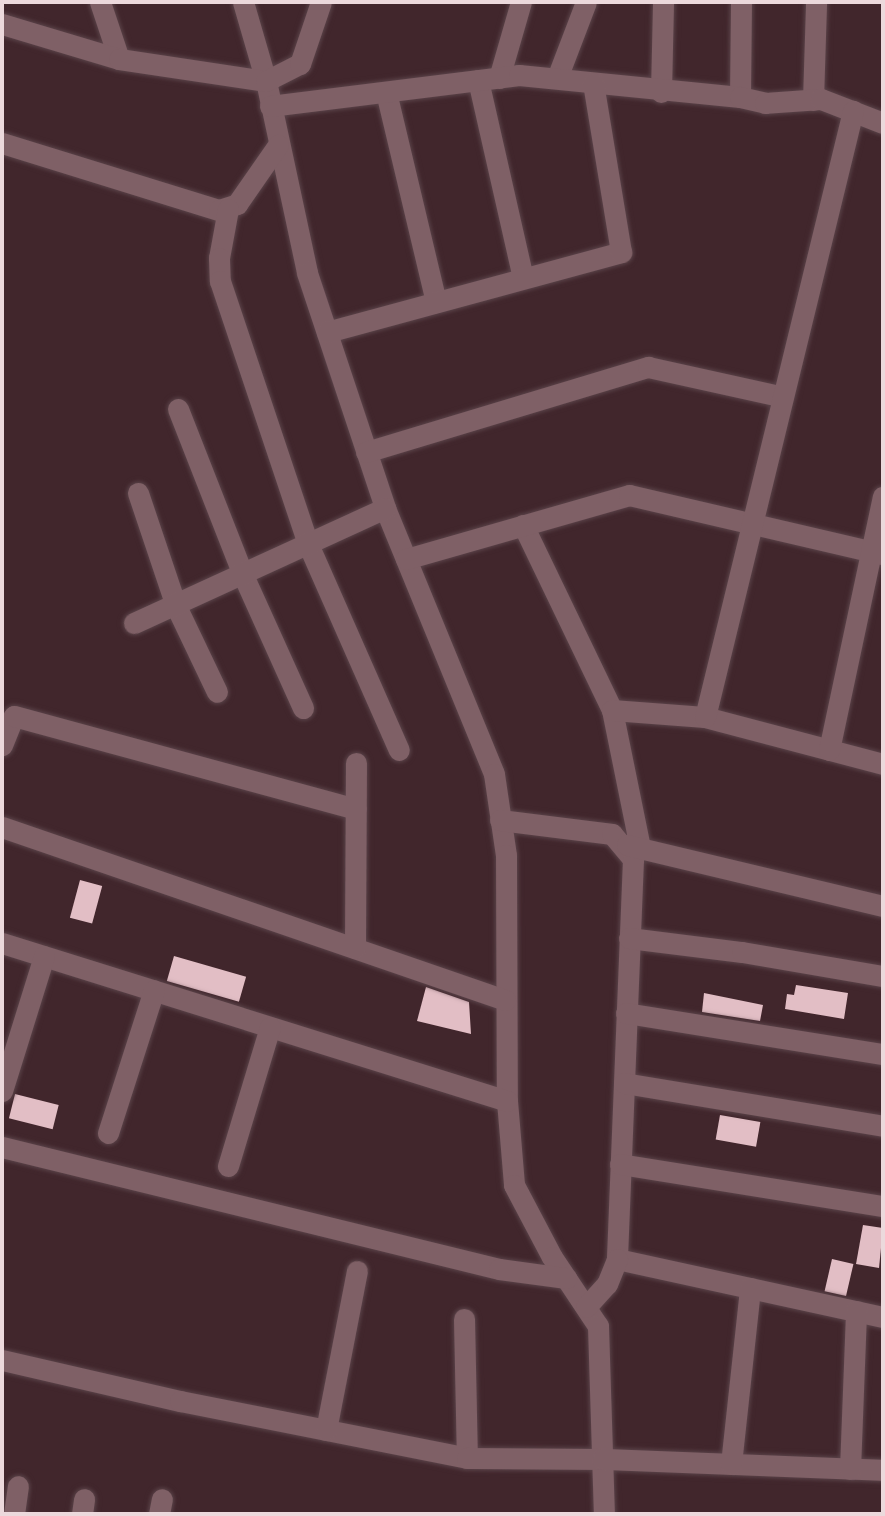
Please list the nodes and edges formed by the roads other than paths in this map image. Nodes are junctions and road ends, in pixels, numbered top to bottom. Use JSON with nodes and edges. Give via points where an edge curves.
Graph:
{"nodes":[{"id":1,"x":100,"y":2,"type":"edge"},
{"id":2,"x":243,"y":2,"type":"edge"},
{"id":3,"x":321,"y":2,"type":"edge"},
{"id":4,"x":521,"y":2,"type":"edge"},
{"id":5,"x":586,"y":2,"type":"edge"},
{"id":6,"x":663,"y":2,"type":"edge"},
{"id":7,"x":741,"y":2,"type":"edge"},
{"id":8,"x":816,"y":2,"type":"edge"},
{"id":9,"x":2,"y":24,"type":"edge"},
{"id":10,"x":119,"y":59,"type":"junction"},
{"id":11,"x":557,"y":78,"type":"junction"},
{"id":12,"x":489,"y":79,"type":"junction"},
{"id":13,"x":266,"y":81,"type":"junction"},
{"id":14,"x":593,"y":83,"type":"junction"},
{"id":15,"x":386,"y":92,"type":"junction"},
{"id":16,"x":661,"y":92,"type":"junction"},
{"id":17,"x":740,"y":97,"type":"junction"},
{"id":18,"x":813,"y":100,"type":"junction"},
{"id":19,"x":270,"y":106,"type":"junction"},
{"id":20,"x":853,"y":111,"type":"junction"},
{"id":21,"x":883,"y":123,"type":"edge"},
{"id":22,"x":2,"y":143,"type":"edge"},
{"id":23,"x":278,"y":145,"type":"junction"},
{"id":24,"x":228,"y":209,"type":"junction"},
{"id":25,"x":523,"y":278,"type":"junction"},
{"id":26,"x":436,"y":302,"type":"junction"},
{"id":27,"x":327,"y":332,"type":"junction"},
{"id":28,"x":783,"y":397,"type":"junction"},
{"id":29,"x":178,"y":409,"type":"dead end"},
{"id":30,"x":366,"y":452,"type":"junction"},
{"id":31,"x":138,"y":493,"type":"dead end"},
{"id":32,"x":883,"y":497,"type":"edge"},
{"id":33,"x":385,"y":508,"type":"junction"},
{"id":34,"x":752,"y":523,"type":"junction"},
{"id":35,"x":523,"y":525,"type":"junction"},
{"id":36,"x":308,"y":544,"type":"junction"},
{"id":37,"x":877,"y":553,"type":"edge"},
{"id":38,"x":406,"y":559,"type":"junction"},
{"id":39,"x":243,"y":575,"type":"junction"},
{"id":40,"x":176,"y":606,"type":"junction"},
{"id":41,"x":134,"y":623,"type":"dead end"},
{"id":42,"x":217,"y":692,"type":"dead end"},
{"id":43,"x":303,"y":708,"type":"dead end"},
{"id":44,"x":612,"y":710,"type":"junction"},
{"id":45,"x":705,"y":718,"type":"junction"},
{"id":46,"x":2,"y":745,"type":"edge"},
{"id":47,"x":398,"y":750,"type":"dead end"},
{"id":48,"x":829,"y":750,"type":"junction"},
{"id":49,"x":356,"y":763,"type":"dead end"},
{"id":50,"x":883,"y":764,"type":"edge"},
{"id":51,"x":356,"y":809,"type":"junction"},
{"id":52,"x":500,"y":820,"type":"junction"},
{"id":53,"x":2,"y":827,"type":"edge"},
{"id":54,"x":630,"y":845,"type":"junction"},
{"id":55,"x":883,"y":906,"type":"edge"},
{"id":56,"x":629,"y":938,"type":"junction"},
{"id":57,"x":2,"y":943,"type":"edge"},
{"id":58,"x":355,"y":948,"type":"junction"},
{"id":59,"x":44,"y":956,"type":"junction"},
{"id":60,"x":883,"y":976,"type":"edge"},
{"id":61,"x":154,"y":990,"type":"junction"},
{"id":62,"x":505,"y":1000,"type":"junction"},
{"id":63,"x":626,"y":1013,"type":"junction"},
{"id":64,"x":270,"y":1027,"type":"junction"},
{"id":65,"x":883,"y":1054,"type":"edge"},
{"id":66,"x":624,"y":1083,"type":"junction"},
{"id":67,"x":2,"y":1091,"type":"edge"},
{"id":68,"x":507,"y":1101,"type":"junction"},
{"id":69,"x":883,"y":1126,"type":"edge"},
{"id":70,"x":108,"y":1133,"type":"dead end"},
{"id":71,"x":2,"y":1147,"type":"edge"},
{"id":72,"x":620,"y":1164,"type":"junction"},
{"id":73,"x":228,"y":1166,"type":"dead end"},
{"id":74,"x":883,"y":1206,"type":"edge"},
{"id":75,"x":617,"y":1259,"type":"junction"},
{"id":76,"x":356,"y":1271,"type":"dead end"},
{"id":77,"x":566,"y":1278,"type":"junction"},
{"id":78,"x":750,"y":1288,"type":"junction"},
{"id":79,"x":586,"y":1307,"type":"junction"},
{"id":80,"x":856,"y":1311,"type":"junction"},
{"id":81,"x":883,"y":1317,"type":"edge"},
{"id":82,"x":464,"y":1318,"type":"dead end"},
{"id":83,"x":2,"y":1360,"type":"edge"},
{"id":84,"x":326,"y":1430,"type":"junction"},
{"id":85,"x":467,"y":1458,"type":"junction"},
{"id":86,"x":603,"y":1459,"type":"junction"},
{"id":87,"x":731,"y":1464,"type":"junction"},
{"id":88,"x":850,"y":1469,"type":"junction"},
{"id":89,"x":883,"y":1470,"type":"edge"},
{"id":90,"x":18,"y":1486,"type":"dead end"},
{"id":91,"x":13,"y":1514,"type":"edge"},
{"id":92,"x":604,"y":1514,"type":"edge"}],
"edges":[{"from":1,"to":10,"type":"street"},
{"from":2,"to":13,"type":"street"},
{"from":3,"to":13,"type":"street","via":[[300,64]]},
{"from":4,"to":12,"type":"street","via":[[514,34]]},
{"from":5,"to":11,"type":"street"},
{"from":6,"to":16,"type":"street"},
{"from":7,"to":17,"type":"street"},
{"from":8,"to":18,"type":"street"},
{"from":9,"to":10,"type":"street"},
{"from":10,"to":13,"type":"street"},
{"from":11,"to":12,"type":"street","via":[[519,75]]},
{"from":11,"to":14,"type":"street"},
{"from":12,"to":15,"type":"street"},
{"from":12,"to":25,"type":"street"},
{"from":13,"to":19,"type":"street"},
{"from":14,"to":16,"type":"street"},
{"from":14,"to":25,"type":"street","via":[[621,252]]},
{"from":15,"to":19,"type":"street"},
{"from":15,"to":26,"type":"street"},
{"from":16,"to":17,"type":"street"},
{"from":17,"to":18,"type":"street","via":[[765,103]]},
{"from":18,"to":20,"type":"street"},
{"from":19,"to":23,"type":"street"},
{"from":20,"to":21,"type":"street"},
{"from":20,"to":28,"type":"street"},
{"from":22,"to":24,"type":"street"},
{"from":23,"to":24,"type":"street","via":[[237,204]]},
{"from":23,"to":27,"type":"street","via":[[307,273]]},
{"from":24,"to":36,"type":"street","via":[[219,258],[220,281]]},
{"from":25,"to":26,"type":"street"},
{"from":26,"to":27,"type":"street"},
{"from":27,"to":30,"type":"street"},
{"from":28,"to":30,"type":"street","via":[[648,367]]},
{"from":28,"to":34,"type":"street"},
{"from":29,"to":39,"type":"street"},
{"from":30,"to":33,"type":"street"},
{"from":31,"to":40,"type":"street"},
{"from":32,"to":37,"type":"street"},
{"from":33,"to":36,"type":"street"},
{"from":33,"to":38,"type":"street"},
{"from":34,"to":35,"type":"street","via":[[629,495]]},
{"from":34,"to":37,"type":"street"},
{"from":34,"to":45,"type":"street"},
{"from":35,"to":38,"type":"street"},
{"from":35,"to":44,"type":"street"},
{"from":36,"to":39,"type":"street"},
{"from":36,"to":47,"type":"street"},
{"from":37,"to":48,"type":"street"},
{"from":38,"to":52,"type":"street","via":[[494,774]]},
{"from":39,"to":40,"type":"street"},
{"from":39,"to":43,"type":"street"},
{"from":40,"to":41,"type":"street"},
{"from":40,"to":42,"type":"street"},
{"from":44,"to":45,"type":"street"},
{"from":44,"to":54,"type":"street"},
{"from":45,"to":48,"type":"street"},
{"from":46,"to":51,"type":"street","via":[[14,716]]},
{"from":48,"to":50,"type":"street"},
{"from":49,"to":51,"type":"street"},
{"from":51,"to":58,"type":"street"},
{"from":52,"to":54,"type":"street","via":[[612,834]]},
{"from":52,"to":62,"type":"street","via":[[506,855]]},
{"from":53,"to":58,"type":"street"},
{"from":54,"to":55,"type":"street"},
{"from":54,"to":56,"type":"street"},
{"from":56,"to":60,"type":"street"},
{"from":56,"to":63,"type":"street"},
{"from":57,"to":59,"type":"street"},
{"from":58,"to":62,"type":"street"},
{"from":59,"to":61,"type":"street"},
{"from":59,"to":67,"type":"street"},
{"from":61,"to":64,"type":"street"},
{"from":61,"to":70,"type":"street"},
{"from":62,"to":68,"type":"street"},
{"from":63,"to":65,"type":"street"},
{"from":63,"to":66,"type":"street"},
{"from":64,"to":68,"type":"street"},
{"from":64,"to":73,"type":"street"},
{"from":66,"to":69,"type":"street"},
{"from":66,"to":72,"type":"street"},
{"from":68,"to":77,"type":"street","via":[[514,1185]]},
{"from":71,"to":77,"type":"street","via":[[499,1269]]},
{"from":72,"to":74,"type":"street"},
{"from":72,"to":75,"type":"street"},
{"from":75,"to":78,"type":"street"},
{"from":75,"to":79,"type":"street","via":[[607,1284]]},
{"from":76,"to":84,"type":"street"},
{"from":77,"to":79,"type":"street"},
{"from":78,"to":80,"type":"street"},
{"from":78,"to":87,"type":"street"},
{"from":79,"to":86,"type":"street","via":[[598,1326]]},
{"from":80,"to":81,"type":"street"},
{"from":80,"to":88,"type":"street"},
{"from":82,"to":85,"type":"street"},
{"from":83,"to":84,"type":"street"},
{"from":84,"to":85,"type":"street"},
{"from":85,"to":86,"type":"street"},
{"from":86,"to":87,"type":"street"},
{"from":86,"to":92,"type":"street"},
{"from":87,"to":88,"type":"street"},
{"from":88,"to":89,"type":"street"},
{"from":90,"to":91,"type":"street"}]}
